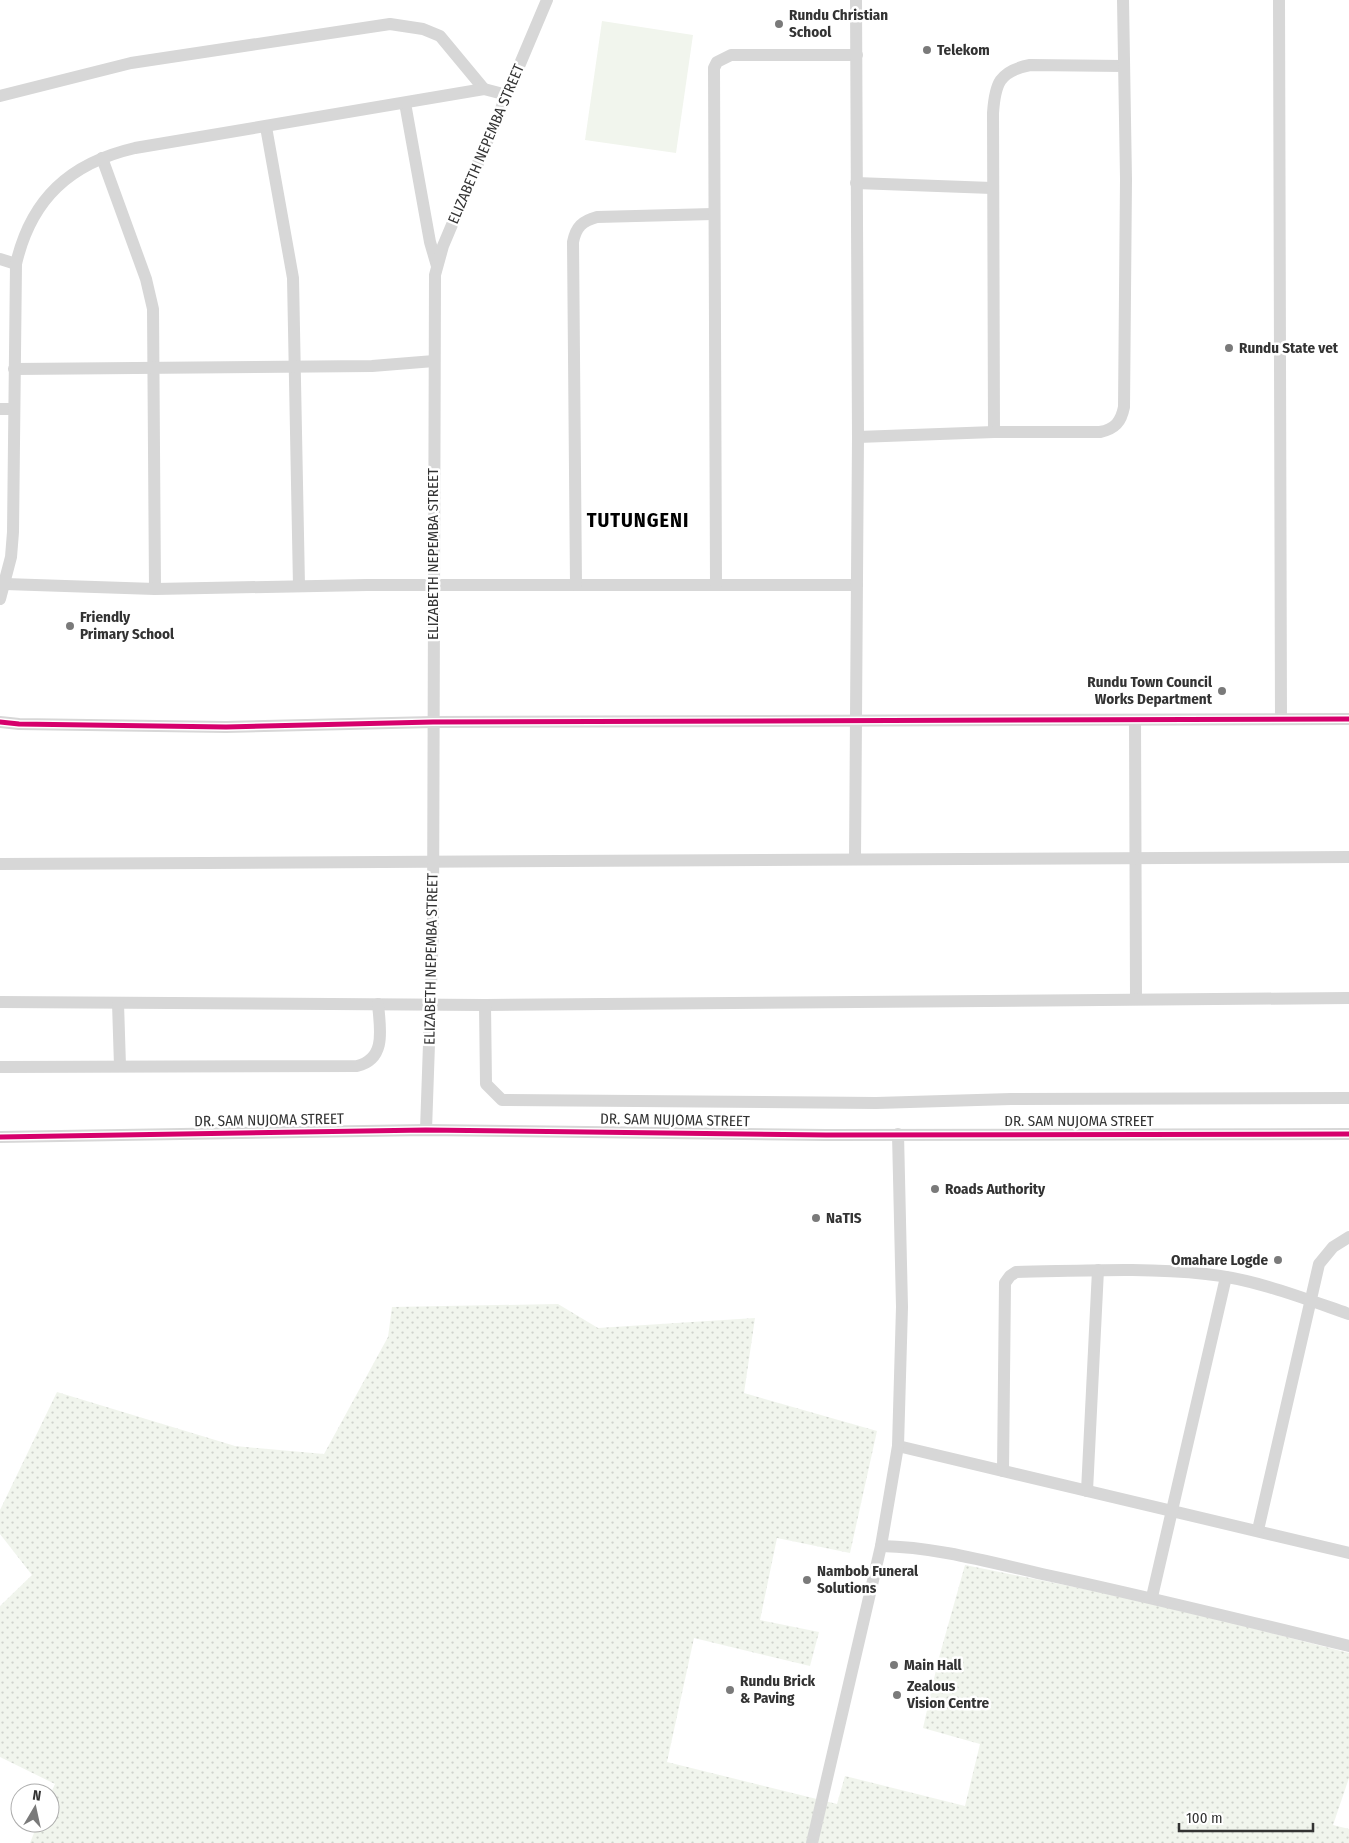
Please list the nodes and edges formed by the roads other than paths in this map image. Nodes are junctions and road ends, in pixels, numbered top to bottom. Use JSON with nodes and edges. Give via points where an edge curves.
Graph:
{"nodes":[{"id":1,"x":547,"y":0,"type":"edge"},
{"id":2,"x":856,"y":0,"type":"edge"},
{"id":3,"x":1123,"y":0,"type":"edge"},
{"id":4,"x":1279,"y":0,"type":"edge"},
{"id":5,"x":857,"y":55,"type":"junction"},
{"id":6,"x":1123,"y":66,"type":"junction"},
{"id":7,"x":484,"y":89,"type":"junction"},
{"id":8,"x":507,"y":95,"type":"junction"},
{"id":9,"x":0,"y":96,"type":"edge"},
{"id":10,"x":405,"y":103,"type":"junction"},
{"id":11,"x":266,"y":127,"type":"junction"},
{"id":12,"x":102,"y":158,"type":"junction"},
{"id":13,"x":856,"y":183,"type":"junction"},
{"id":14,"x":992,"y":188,"type":"junction"},
{"id":15,"x":713,"y":214,"type":"junction"},
{"id":16,"x":0,"y":259,"type":"edge"},
{"id":17,"x":16,"y":264,"type":"junction"},
{"id":18,"x":436,"y":266,"type":"junction"},
{"id":19,"x":434,"y":361,"type":"junction"},
{"id":20,"x":294,"y":367,"type":"junction"},
{"id":21,"x":154,"y":368,"type":"junction"},
{"id":22,"x":14,"y":370,"type":"junction"},
{"id":23,"x":0,"y":409,"type":"edge"},
{"id":24,"x":14,"y":409,"type":"junction"},
{"id":25,"x":994,"y":432,"type":"junction"},
{"id":26,"x":858,"y":437,"type":"junction"},
{"id":27,"x":5,"y":584,"type":"junction"},
{"id":28,"x":433,"y":585,"type":"junction"},
{"id":29,"x":576,"y":585,"type":"junction"},
{"id":30,"x":716,"y":585,"type":"junction"},
{"id":31,"x":857,"y":585,"type":"junction"},
{"id":32,"x":299,"y":586,"type":"junction"},
{"id":33,"x":156,"y":588,"type":"junction"},
{"id":34,"x":0,"y":599,"type":"edge"},
{"id":35,"x":1282,"y":719,"type":"junction"},
{"id":36,"x":1349,"y":719,"type":"edge"},
{"id":37,"x":1134,"y":720,"type":"junction"},
{"id":38,"x":0,"y":722,"type":"edge"},
{"id":39,"x":433,"y":722,"type":"junction"},
{"id":40,"x":855,"y":722,"type":"junction"},
{"id":41,"x":1349,"y":857,"type":"edge"},
{"id":42,"x":1134,"y":858,"type":"junction"},
{"id":43,"x":856,"y":859,"type":"junction"},
{"id":44,"x":433,"y":861,"type":"junction"},
{"id":45,"x":0,"y":864,"type":"edge"},
{"id":46,"x":1136,"y":998,"type":"junction"},
{"id":47,"x":1349,"y":998,"type":"edge"},
{"id":48,"x":0,"y":1002,"type":"edge"},
{"id":49,"x":118,"y":1003,"type":"junction"},
{"id":50,"x":378,"y":1004,"type":"junction"},
{"id":51,"x":430,"y":1004,"type":"junction"},
{"id":52,"x":485,"y":1005,"type":"junction"},
{"id":53,"x":120,"y":1066,"type":"junction"},
{"id":54,"x":0,"y":1067,"type":"edge"},
{"id":55,"x":1349,"y":1098,"type":"edge"},
{"id":56,"x":426,"y":1130,"type":"junction"},
{"id":57,"x":898,"y":1134,"type":"junction"},
{"id":58,"x":1349,"y":1134,"type":"edge"},
{"id":59,"x":0,"y":1137,"type":"edge"},
{"id":60,"x":1349,"y":1237,"type":"edge"},
{"id":61,"x":1098,"y":1270,"type":"junction"},
{"id":62,"x":1226,"y":1277,"type":"junction"},
{"id":63,"x":1310,"y":1301,"type":"junction"},
{"id":64,"x":1349,"y":1314,"type":"edge"},
{"id":65,"x":898,"y":1446,"type":"junction"},
{"id":66,"x":1003,"y":1471,"type":"junction"},
{"id":67,"x":1087,"y":1491,"type":"junction"},
{"id":68,"x":1172,"y":1512,"type":"junction"},
{"id":69,"x":1258,"y":1530,"type":"junction"},
{"id":70,"x":881,"y":1546,"type":"junction"},
{"id":71,"x":1349,"y":1553,"type":"edge"},
{"id":72,"x":1152,"y":1597,"type":"junction"},
{"id":73,"x":1349,"y":1646,"type":"edge"},
{"id":74,"x":812,"y":1843,"type":"edge"}],
"edges":[{"from":1,"to":8,"type":"street","name":"ELIZABETH NEPEMBA STREET"},
{"from":2,"to":5,"type":"street"},
{"from":3,"to":6,"type":"street"},
{"from":4,"to":35,"type":"street"},
{"from":5,"to":13,"type":"street"},
{"from":5,"to":15,"type":"street","via":[[732,55],[717,62],[712,75]]},
{"from":6,"to":14,"type":"street","via":[[1030,65],[1006,74],[998,83],[994,96]]},
{"from":6,"to":25,"type":"street","via":[[1126,179],[1124,407],[1121,418],[1109,431],[1100,432]]},
{"from":7,"to":8,"type":"street"},
{"from":7,"to":9,"type":"street","via":[[440,36],[423,29],[390,24],[131,63]]},
{"from":7,"to":10,"type":"street"},
{"from":8,"to":18,"type":"street","name":"ELIZABETH NEPEMBA STREET"},
{"from":10,"to":11,"type":"street"},
{"from":10,"to":18,"type":"street"},
{"from":11,"to":12,"type":"street","via":[[135,148]]},
{"from":11,"to":20,"type":"street","via":[[293,278]]},
{"from":12,"to":17,"type":"street","via":[[73,173],[41,204],[21,242]]},
{"from":12,"to":21,"type":"street","via":[[146,279],[153,309]]},
{"from":13,"to":14,"type":"street"},
{"from":13,"to":26,"type":"street"},
{"from":14,"to":25,"type":"street"},
{"from":15,"to":29,"type":"street","via":[[597,217],[580,224],[576,232],[573,242]]},
{"from":15,"to":30,"type":"street"},
{"from":16,"to":17,"type":"street"},
{"from":17,"to":22,"type":"street"},
{"from":18,"to":19,"type":"street","name":"ELIZABETH NEPEMBA STREET"},
{"from":19,"to":20,"type":"street"},
{"from":19,"to":28,"type":"street","name":"ELIZABETH NEPEMBA STREET"},
{"from":20,"to":21,"type":"street"},
{"from":20,"to":32,"type":"street"},
{"from":21,"to":22,"type":"street"},
{"from":21,"to":33,"type":"street"},
{"from":22,"to":24,"type":"street"},
{"from":23,"to":24,"type":"street"},
{"from":24,"to":27,"type":"street","via":[[14,532]]},
{"from":25,"to":26,"type":"street"},
{"from":26,"to":31,"type":"street"},
{"from":27,"to":33,"type":"street"},
{"from":27,"to":34,"type":"street"},
{"from":28,"to":29,"type":"street"},
{"from":28,"to":32,"type":"street"},
{"from":28,"to":39,"type":"street","name":"ELIZABETH NEPEMBA STREET"},
{"from":29,"to":30,"type":"street"},
{"from":30,"to":31,"type":"street"},
{"from":31,"to":40,"type":"street"},
{"from":32,"to":33,"type":"street"},
{"from":35,"to":36,"type":"street"},
{"from":35,"to":37,"type":"street"},
{"from":37,"to":40,"type":"street"},
{"from":37,"to":42,"type":"street"},
{"from":38,"to":39,"type":"street","via":[[226,728]]},
{"from":39,"to":40,"type":"street"},
{"from":39,"to":44,"type":"street","name":"ELIZABETH NEPEMBA STREET"},
{"from":40,"to":43,"type":"street"},
{"from":41,"to":42,"type":"street"},
{"from":42,"to":43,"type":"street"},
{"from":42,"to":46,"type":"street"},
{"from":43,"to":44,"type":"street"},
{"from":44,"to":45,"type":"street"},
{"from":44,"to":51,"type":"street","name":"ELIZABETH NEPEMBA STREET"},
{"from":46,"to":47,"type":"street"},
{"from":46,"to":52,"type":"street"},
{"from":48,"to":49,"type":"street"},
{"from":49,"to":50,"type":"street"},
{"from":49,"to":53,"type":"street"},
{"from":50,"to":51,"type":"street"},
{"from":50,"to":53,"type":"street","via":[[379,1046],[368,1064]]},
{"from":51,"to":52,"type":"street"},
{"from":51,"to":56,"type":"street","name":"ELIZABETH NEPEMBA STREET"},
{"from":52,"to":55,"type":"street","via":[[486,1084],[502,1100],[876,1103]]},
{"from":53,"to":54,"type":"street"},
{"from":56,"to":57,"type":"street","name":"DR. SAM NUJOMA STREET"},
{"from":56,"to":59,"type":"street","name":"DR. SAM NUJOMA STREET"},
{"from":57,"to":58,"type":"street","name":"DR. SAM NUJOMA STREET"},
{"from":57,"to":65,"type":"street","via":[[902,1307]]},
{"from":60,"to":63,"type":"street","via":[[1333,1247],[1319,1264]]},
{"from":61,"to":62,"type":"street"},
{"from":61,"to":66,"type":"street","via":[[1016,1272],[1005,1283]]},
{"from":61,"to":67,"type":"street"},
{"from":62,"to":63,"type":"street"},
{"from":62,"to":68,"type":"street"},
{"from":63,"to":64,"type":"street"},
{"from":63,"to":69,"type":"street"},
{"from":65,"to":66,"type":"street"},
{"from":65,"to":70,"type":"street"},
{"from":66,"to":67,"type":"street"},
{"from":67,"to":68,"type":"street"},
{"from":68,"to":69,"type":"street"},
{"from":68,"to":72,"type":"street"},
{"from":69,"to":71,"type":"street"},
{"from":70,"to":72,"type":"street","via":[[912,1546]]},
{"from":70,"to":74,"type":"street"},
{"from":72,"to":73,"type":"street"}]}
